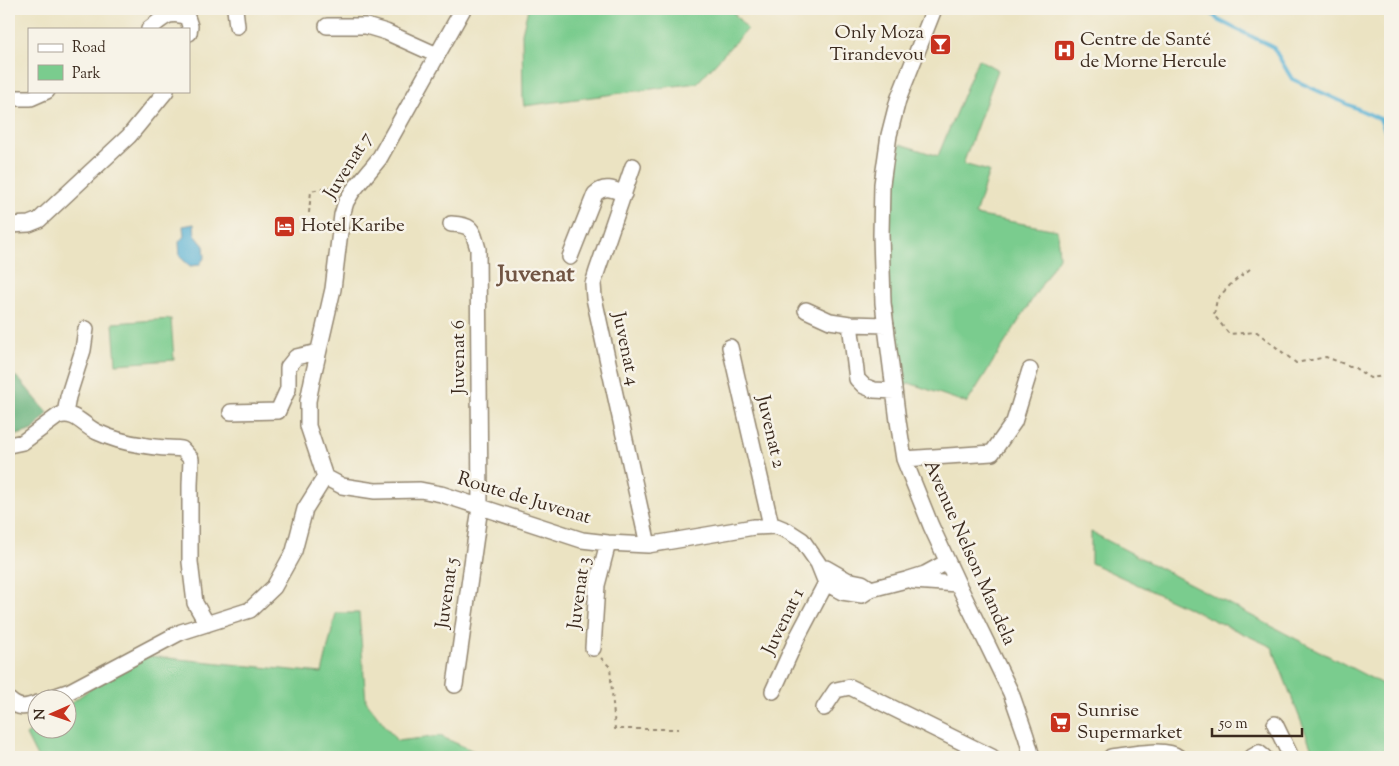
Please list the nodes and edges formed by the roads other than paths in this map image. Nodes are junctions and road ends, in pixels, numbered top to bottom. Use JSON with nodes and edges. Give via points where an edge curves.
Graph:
{"nodes":[{"id":1,"x":235,"y":9,"type":"edge"},
{"id":2,"x":463,"y":9,"type":"edge"},
{"id":3,"x":934,"y":9,"type":"edge"},
{"id":4,"x":237,"y":26,"type":"dead end"},
{"id":5,"x":327,"y":26,"type":"dead end"},
{"id":6,"x":150,"y":28,"type":"edge"},
{"id":7,"x":190,"y":28,"type":"edge"},
{"id":8,"x":437,"y":55,"type":"junction"},
{"id":9,"x":45,"y":92,"type":"edge"},
{"id":10,"x":165,"y":92,"type":"edge"},
{"id":11,"x":9,"y":98,"type":"edge"},
{"id":12,"x":633,"y":166,"type":"dead end"},
{"id":13,"x":624,"y":194,"type":"junction"},
{"id":14,"x":451,"y":224,"type":"dead end"},
{"id":15,"x":9,"y":225,"type":"edge"},
{"id":16,"x":570,"y":258,"type":"dead end"},
{"id":17,"x":806,"y":310,"type":"dead end"},
{"id":18,"x":850,"y":324,"type":"junction"},
{"id":19,"x":886,"y":325,"type":"junction"},
{"id":20,"x":86,"y":329,"type":"dead end"},
{"id":21,"x":730,"y":347,"type":"dead end"},
{"id":22,"x":318,"y":352,"type":"junction"},
{"id":23,"x":1030,"y":370,"type":"dead end"},
{"id":24,"x":894,"y":390,"type":"junction"},
{"id":25,"x":231,"y":412,"type":"dead end"},
{"id":26,"x":65,"y":414,"type":"junction"},
{"id":27,"x":9,"y":445,"type":"edge"},
{"id":28,"x":904,"y":459,"type":"junction"},
{"id":29,"x":324,"y":478,"type":"junction"},
{"id":30,"x":480,"y":507,"type":"junction"},
{"id":31,"x":772,"y":526,"type":"junction"},
{"id":32,"x":608,"y":543,"type":"junction"},
{"id":33,"x":648,"y":544,"type":"junction"},
{"id":34,"x":947,"y":562,"type":"junction"},
{"id":35,"x":830,"y":578,"type":"junction"},
{"id":36,"x":906,"y":580,"type":"junction"},
{"id":37,"x":958,"y":584,"type":"junction"},
{"id":38,"x":207,"y":624,"type":"junction"},
{"id":39,"x":592,"y":648,"type":"road end"},
{"id":40,"x":455,"y":685,"type":"dead end"},
{"id":41,"x":76,"y":688,"type":"edge"},
{"id":42,"x":773,"y":691,"type":"dead end"},
{"id":43,"x":9,"y":700,"type":"edge"},
{"id":44,"x":28,"y":706,"type":"edge"},
{"id":45,"x":824,"y":708,"type":"dead end"},
{"id":46,"x":1275,"y":724,"type":"dead end"},
{"id":47,"x":992,"y":757,"type":"edge"},
{"id":48,"x":1032,"y":757,"type":"edge"},
{"id":49,"x":1111,"y":757,"type":"edge"},
{"id":50,"x":1178,"y":757,"type":"edge"},
{"id":51,"x":1252,"y":757,"type":"edge"},
{"id":52,"x":1264,"y":757,"type":"edge"},
{"id":53,"x":1291,"y":757,"type":"edge"}],
"edges":[{"from":1,"to":4,"type":"street"},
{"from":2,"to":8,"type":"street","name":"Juvenat 7"},
{"from":3,"to":19,"type":"street","name":"Avenue Nelson Mandela","via":[[898,100],[889,135],[882,184],[881,235]]},
{"from":5,"to":8,"type":"street","via":[[366,26]]},
{"from":6,"to":7,"type":"street","via":[[172,13],[187,17]]},
{"from":8,"to":22,"type":"street","name":"Juvenat 7","via":[[379,159],[346,202],[333,289]]},
{"from":9,"to":11,"type":"street","via":[[31,98]]},
{"from":10,"to":15,"type":"street","via":[[129,136],[39,220]]},
{"from":12,"to":13,"type":"street","name":"Juvenat 4"},
{"from":13,"to":16,"type":"street","via":[[604,188],[595,194]]},
{"from":13,"to":33,"type":"street","name":"Juvenat 4","via":[[593,284]]},
{"from":14,"to":30,"type":"street","name":"Juvenat 6","via":[[465,225],[472,231],[478,249]]},
{"from":17,"to":18,"type":"street","via":[[830,321]]},
{"from":18,"to":19,"type":"street"},
{"from":18,"to":24,"type":"street","via":[[857,379],[874,390]]},
{"from":19,"to":24,"type":"street","name":"Avenue Nelson Mandela"},
{"from":20,"to":26,"type":"street"},
{"from":21,"to":31,"type":"street","name":"Juvenat 2"},
{"from":22,"to":25,"type":"street","via":[[296,357],[288,367],[288,389],[278,410]]},
{"from":22,"to":29,"type":"street","name":"Juvenat 7","via":[[308,401],[308,426]]},
{"from":23,"to":28,"type":"street","via":[[1014,422],[992,453]]},
{"from":24,"to":28,"type":"street","name":"Avenue Nelson Mandela"},
{"from":26,"to":27,"type":"street","via":[[23,442]]},
{"from":26,"to":38,"type":"street","via":[[72,414],[95,431],[115,438],[142,446],[182,449],[191,459],[190,562],[195,604]]},
{"from":28,"to":34,"type":"street","name":"Avenue Nelson Mandela"},
{"from":29,"to":30,"type":"street","name":"Route de Juvenat","via":[[342,486],[375,491],[420,490]]},
{"from":29,"to":38,"type":"street","via":[[305,510],[294,551],[274,587],[250,610]]},
{"from":30,"to":32,"type":"street","name":"Route de Juvenat","via":[[582,540]]},
{"from":30,"to":40,"type":"street","name":"Juvenat 5"},
{"from":31,"to":33,"type":"street","name":"Route de Juvenat"},
{"from":31,"to":35,"type":"street","name":"Route de Juvenat","via":[[802,540]]},
{"from":32,"to":33,"type":"street","name":"Route de Juvenat"},
{"from":32,"to":39,"type":"street","name":"Juvenat 3","via":[[597,585]]},
{"from":34,"to":36,"type":"street","name":"Route de Juvenat"},
{"from":34,"to":37,"type":"street","name":"Avenue Nelson Mandela"},
{"from":35,"to":36,"type":"street","name":"Route de Juvenat","via":[[862,583],[871,589]]},
{"from":35,"to":42,"type":"street","name":"Juvenat 1"},
{"from":36,"to":37,"type":"street","name":"Route de Juvenat"},
{"from":37,"to":48,"type":"street","name":"Avenue Nelson Mandela","via":[[1011,693]]},
{"from":38,"to":41,"type":"street","via":[[181,632]]},
{"from":43,"to":44,"type":"street","via":[[17,707]]},
{"from":45,"to":47,"type":"street","via":[[836,690],[850,687]]},
{"from":46,"to":53,"type":"street"},
{"from":49,"to":50,"type":"street","via":[[1162,752]]},
{"from":51,"to":52,"type":"street","via":[[1259,753]]}]}
